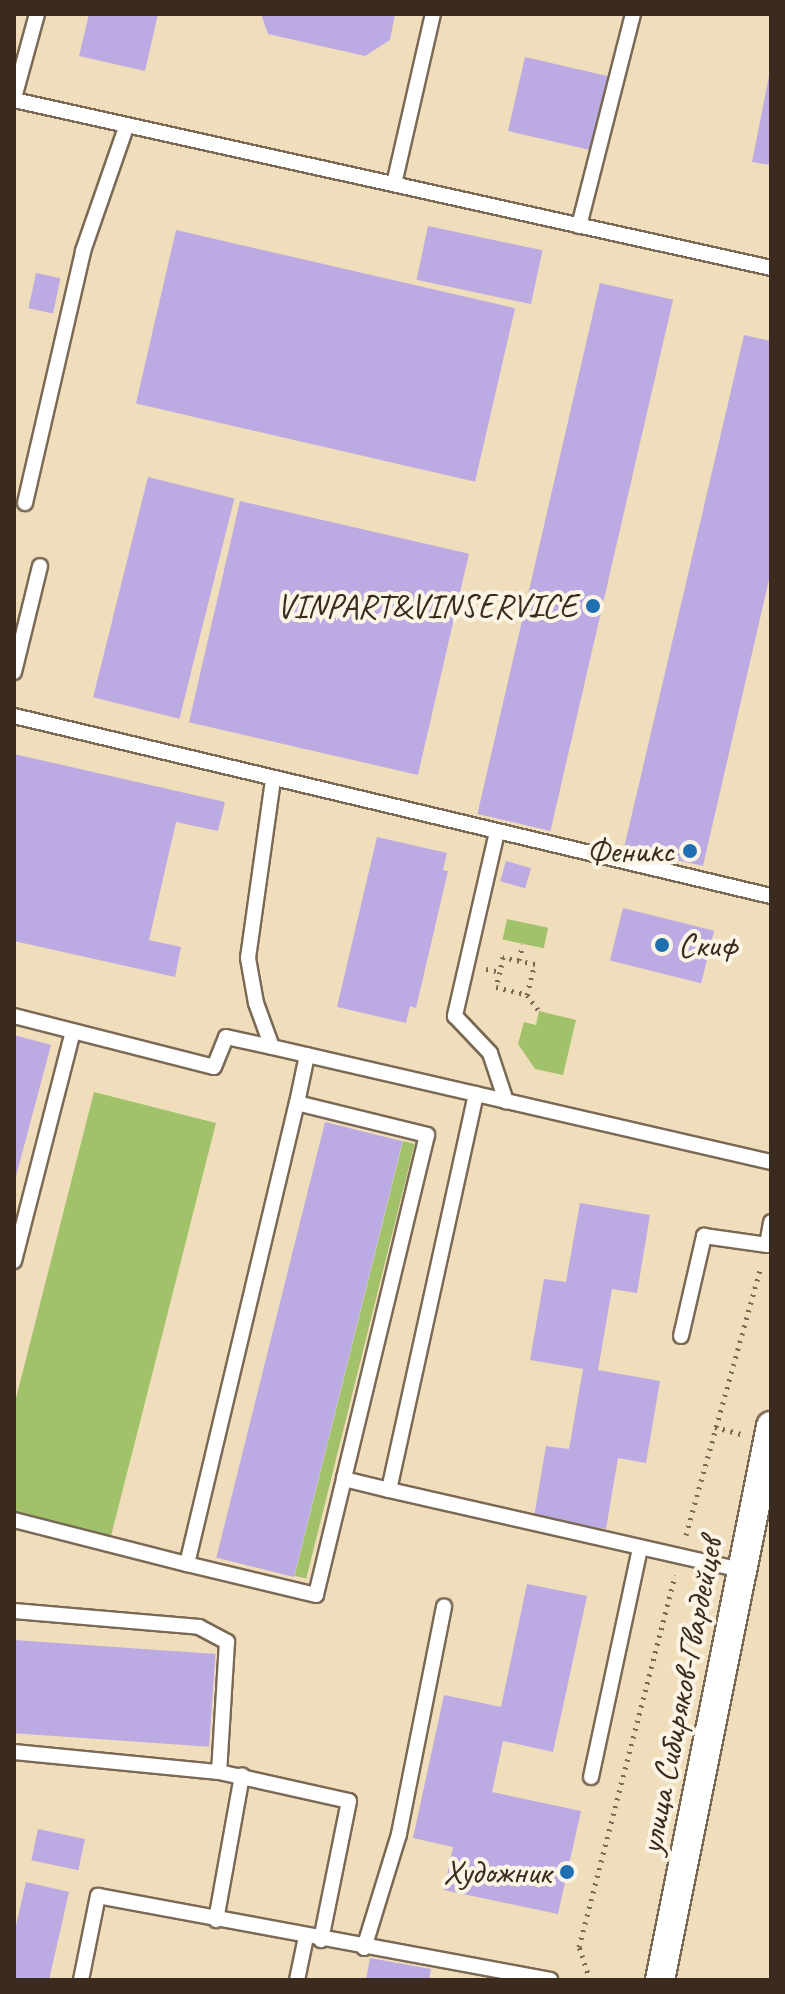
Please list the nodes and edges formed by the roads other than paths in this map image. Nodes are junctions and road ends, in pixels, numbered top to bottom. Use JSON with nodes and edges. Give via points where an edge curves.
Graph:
{"nodes":[{"id":1,"x":37,"y":14,"type":"edge"},
{"id":2,"x":433,"y":14,"type":"edge"},
{"id":3,"x":633,"y":14,"type":"edge"},
{"id":4,"x":14,"y":99,"type":"edge"},
{"id":5,"x":127,"y":125,"type":"junction"},
{"id":6,"x":394,"y":184,"type":"junction"},
{"id":7,"x":579,"y":226,"type":"junction"},
{"id":8,"x":771,"y":268,"type":"edge"},
{"id":9,"x":25,"y":503,"type":"dead end"},
{"id":10,"x":40,"y":566,"type":"dead end"},
{"id":11,"x":14,"y":672,"type":"edge"},
{"id":12,"x":14,"y":716,"type":"edge"},
{"id":13,"x":273,"y":779,"type":"junction"},
{"id":14,"x":497,"y":832,"type":"junction"},
{"id":15,"x":771,"y":896,"type":"edge"},
{"id":16,"x":14,"y":1016,"type":"edge"},
{"id":17,"x":73,"y":1031,"type":"junction"},
{"id":18,"x":272,"y":1047,"type":"junction"},
{"id":19,"x":307,"y":1055,"type":"junction"},
{"id":20,"x":476,"y":1094,"type":"junction"},
{"id":21,"x":506,"y":1101,"type":"junction"},
{"id":22,"x":297,"y":1103,"type":"junction"},
{"id":23,"x":771,"y":1162,"type":"edge"},
{"id":24,"x":771,"y":1222,"type":"edge"},
{"id":25,"x":14,"y":1261,"type":"edge"},
{"id":26,"x":681,"y":1336,"type":"dead end"},
{"id":27,"x":771,"y":1426,"type":"edge"},
{"id":28,"x":344,"y":1479,"type":"junction"},
{"id":29,"x":389,"y":1490,"type":"junction"},
{"id":30,"x":763,"y":1505,"type":"edge"},
{"id":31,"x":14,"y":1520,"type":"edge"},
{"id":32,"x":640,"y":1548,"type":"junction"},
{"id":33,"x":187,"y":1564,"type":"junction"},
{"id":34,"x":742,"y":1570,"type":"junction"},
{"id":35,"x":444,"y":1606,"type":"dead end"},
{"id":36,"x":14,"y":1611,"type":"edge"},
{"id":37,"x":14,"y":1752,"type":"edge"},
{"id":38,"x":219,"y":1772,"type":"junction"},
{"id":39,"x":242,"y":1775,"type":"junction"},
{"id":40,"x":591,"y":1777,"type":"dead end"},
{"id":41,"x":216,"y":1920,"type":"junction"},
{"id":42,"x":314,"y":1939,"type":"junction"},
{"id":43,"x":364,"y":1948,"type":"junction"},
{"id":44,"x":81,"y":1980,"type":"edge"},
{"id":45,"x":297,"y":1980,"type":"edge"},
{"id":46,"x":550,"y":1980,"type":"edge"},
{"id":47,"x":660,"y":1980,"type":"edge"}],
"edges":[{"from":1,"to":4,"type":"lane"},
{"from":2,"to":6,"type":"lane"},
{"from":3,"to":7,"type":"lane"},
{"from":4,"to":5,"type":"lane"},
{"from":5,"to":6,"type":"lane"},
{"from":5,"to":9,"type":"lane","via":[[83,251]]},
{"from":6,"to":7,"type":"lane"},
{"from":7,"to":8,"type":"lane"},
{"from":10,"to":11,"type":"lane"},
{"from":12,"to":13,"type":"lane"},
{"from":13,"to":14,"type":"lane"},
{"from":13,"to":18,"type":"lane","via":[[248,958]]},
{"from":14,"to":15,"type":"lane"},
{"from":14,"to":21,"type":"lane","via":[[455,1016],[490,1053]]},
{"from":16,"to":17,"type":"lane"},
{"from":17,"to":18,"type":"lane","via":[[214,1067],[226,1037]]},
{"from":17,"to":25,"type":"lane"},
{"from":18,"to":19,"type":"lane"},
{"from":19,"to":20,"type":"lane"},
{"from":19,"to":22,"type":"lane"},
{"from":20,"to":21,"type":"lane"},
{"from":20,"to":29,"type":"lane"},
{"from":21,"to":23,"type":"lane"},
{"from":22,"to":28,"type":"lane","via":[[427,1135]]},
{"from":22,"to":33,"type":"lane"},
{"from":24,"to":26,"type":"lane","via":[[767,1245],[704,1236]]},
{"from":27,"to":30,"type":"street","name":"улица Сибиряков-Гвардейцев"},
{"from":28,"to":29,"type":"lane"},
{"from":28,"to":33,"type":"lane","via":[[316,1595]]},
{"from":29,"to":32,"type":"lane"},
{"from":30,"to":34,"type":"street","name":"улица Сибиряков-Гвардейцев"},
{"from":31,"to":33,"type":"lane"},
{"from":32,"to":34,"type":"lane"},
{"from":32,"to":40,"type":"lane"},
{"from":34,"to":47,"type":"street","name":"улица Сибиряков-Гвардейцев"},
{"from":35,"to":43,"type":"lane","via":[[399,1834]]},
{"from":36,"to":38,"type":"lane","via":[[199,1627],[227,1642]]},
{"from":37,"to":38,"type":"lane"},
{"from":38,"to":39,"type":"lane"},
{"from":39,"to":41,"type":"lane"},
{"from":39,"to":42,"type":"lane","via":[[349,1801]]},
{"from":41,"to":42,"type":"lane"},
{"from":41,"to":44,"type":"lane","via":[[98,1896]]},
{"from":42,"to":43,"type":"lane"},
{"from":42,"to":45,"type":"lane"},
{"from":43,"to":46,"type":"lane"}]}
